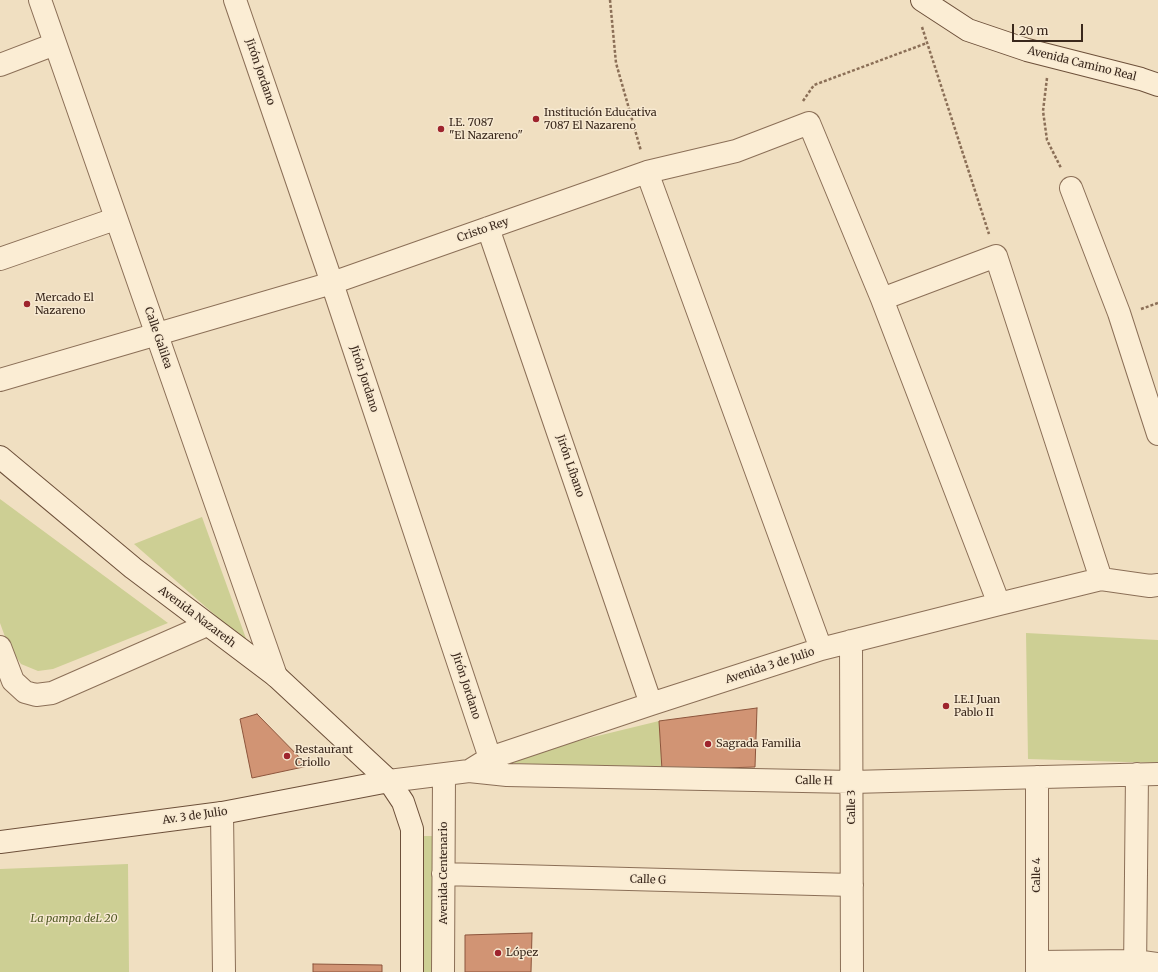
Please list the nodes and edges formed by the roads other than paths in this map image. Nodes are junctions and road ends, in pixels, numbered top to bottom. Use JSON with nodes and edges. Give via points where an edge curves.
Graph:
{"nodes":[{"id":1,"x":40,"y":0,"type":"edge"},
{"id":2,"x":235,"y":0,"type":"edge"},
{"id":3,"x":922,"y":0,"type":"edge"},
{"id":4,"x":55,"y":44,"type":"junction"},
{"id":5,"x":0,"y":65,"type":"edge"},
{"id":6,"x":1158,"y":85,"type":"edge"},
{"id":7,"x":647,"y":172,"type":"junction"},
{"id":8,"x":1071,"y":188,"type":"road end"},
{"id":9,"x":115,"y":220,"type":"junction"},
{"id":10,"x":488,"y":228,"type":"junction"},
{"id":11,"x":0,"y":259,"type":"edge"},
{"id":12,"x":332,"y":283,"type":"junction"},
{"id":13,"x":882,"y":299,"type":"junction"},
{"id":14,"x":156,"y":334,"type":"junction"},
{"id":15,"x":0,"y":380,"type":"edge"},
{"id":16,"x":1158,"y":434,"type":"edge"},
{"id":17,"x":0,"y":457,"type":"edge"},
{"id":18,"x":1102,"y":579,"type":"junction"},
{"id":19,"x":1158,"y":585,"type":"edge"},
{"id":20,"x":999,"y":604,"type":"junction"},
{"id":21,"x":206,"y":625,"type":"junction"},
{"id":22,"x":851,"y":642,"type":"junction"},
{"id":23,"x":0,"y":647,"type":"edge"},
{"id":24,"x":821,"y":649,"type":"junction"},
{"id":25,"x":276,"y":676,"type":"junction"},
{"id":26,"x":651,"y":704,"type":"junction"},
{"id":27,"x":490,"y":758,"type":"junction"},
{"id":28,"x":469,"y":771,"type":"junction"},
{"id":29,"x":1148,"y":774,"type":"edge"},
{"id":30,"x":444,"y":775,"type":"junction"},
{"id":31,"x":1037,"y":777,"type":"junction"},
{"id":32,"x":389,"y":781,"type":"junction"},
{"id":33,"x":852,"y":782,"type":"junction"},
{"id":34,"x":222,"y":813,"type":"junction"},
{"id":35,"x":0,"y":842,"type":"edge"},
{"id":36,"x":444,"y":874,"type":"junction"},
{"id":37,"x":852,"y":885,"type":"junction"},
{"id":38,"x":1158,"y":964,"type":"edge"},
{"id":39,"x":1037,"y":967,"type":"edge"},
{"id":40,"x":1135,"y":967,"type":"edge"},
{"id":41,"x":224,"y":972,"type":"edge"},
{"id":42,"x":412,"y":972,"type":"edge"},
{"id":43,"x":443,"y":972,"type":"edge"},
{"id":44,"x":852,"y":972,"type":"edge"}],
"edges":[{"from":1,"to":4,"type":"street","name":"Calle Galilea"},
{"from":2,"to":12,"type":"street","name":"Jirón Jordano"},
{"from":3,"to":6,"type":"street","name":"Avenida Camino Real","via":[[968,30],[1027,50],[1141,78]]},
{"from":4,"to":5,"type":"street"},
{"from":4,"to":9,"type":"street","name":"Calle Galilea"},
{"from":7,"to":10,"type":"street","name":"Cristo Rey"},
{"from":7,"to":13,"type":"street","name":"Cristo Rey","via":[[736,151],[804,115]]},
{"from":7,"to":24,"type":"street"},
{"from":8,"to":16,"type":"street","via":[[1119,313]]},
{"from":9,"to":11,"type":"street"},
{"from":9,"to":14,"type":"street","name":"Calle Galilea"},
{"from":10,"to":12,"type":"street","name":"Cristo Rey"},
{"from":10,"to":26,"type":"street","name":"Jirón Líbano"},
{"from":12,"to":14,"type":"street","name":"Cristo Rey"},
{"from":12,"to":27,"type":"street","name":"Jirón Jordano"},
{"from":13,"to":18,"type":"street","via":[[996,256]]},
{"from":13,"to":20,"type":"street"},
{"from":14,"to":15,"type":"street","name":"Cristo Rey"},
{"from":14,"to":25,"type":"street","name":"Calle Galilea"},
{"from":17,"to":21,"type":"street","name":"Avenida Nazareth"},
{"from":18,"to":19,"type":"street","name":"Avenida 3 de Julio"},
{"from":18,"to":20,"type":"street","name":"Avenida 3 de Julio"},
{"from":20,"to":22,"type":"street","name":"Avenida 3 de Julio"},
{"from":21,"to":23,"type":"street","via":[[52,693],[36,695],[25,692],[13,681]]},
{"from":21,"to":25,"type":"street","name":"Avenida Nazareth"},
{"from":22,"to":24,"type":"street","name":"Avenida 3 de Julio"},
{"from":22,"to":33,"type":"street","name":"Calle 3"},
{"from":24,"to":26,"type":"street","name":"Avenida 3 de Julio"},
{"from":25,"to":32,"type":"street","name":"Avenida Nazareth"},
{"from":26,"to":27,"type":"street","name":"Avenida 3 de Julio"},
{"from":27,"to":28,"type":"street","name":"Avenida 3 de Julio"},
{"from":28,"to":30,"type":"street","name":"Avenida 3 de Julio"},
{"from":28,"to":33,"type":"street","name":"Calle H","via":[[508,775]]},
{"from":29,"to":31,"type":"street","name":"Calle H"},
{"from":29,"to":40,"type":"street"},
{"from":30,"to":32,"type":"street","name":"Avenida 3 de Julio"},
{"from":30,"to":36,"type":"street","name":"Avenida Centenario"},
{"from":31,"to":33,"type":"street","name":"Calle H"},
{"from":31,"to":39,"type":"street","name":"Calle 4"},
{"from":32,"to":34,"type":"street","name":"Av. 3 de Julio"},
{"from":32,"to":42,"type":"street","via":[[403,802],[412,828]]},
{"from":33,"to":37,"type":"street","name":"Calle 3"},
{"from":34,"to":35,"type":"street","name":"Av. 3 de Julio"},
{"from":34,"to":41,"type":"street"},
{"from":36,"to":37,"type":"street","name":"Calle G"},
{"from":36,"to":43,"type":"street","name":"Avenida Centenario"},
{"from":37,"to":44,"type":"street","name":"Calle 3"},
{"from":38,"to":40,"type":"street"},
{"from":39,"to":40,"type":"street"}]}
